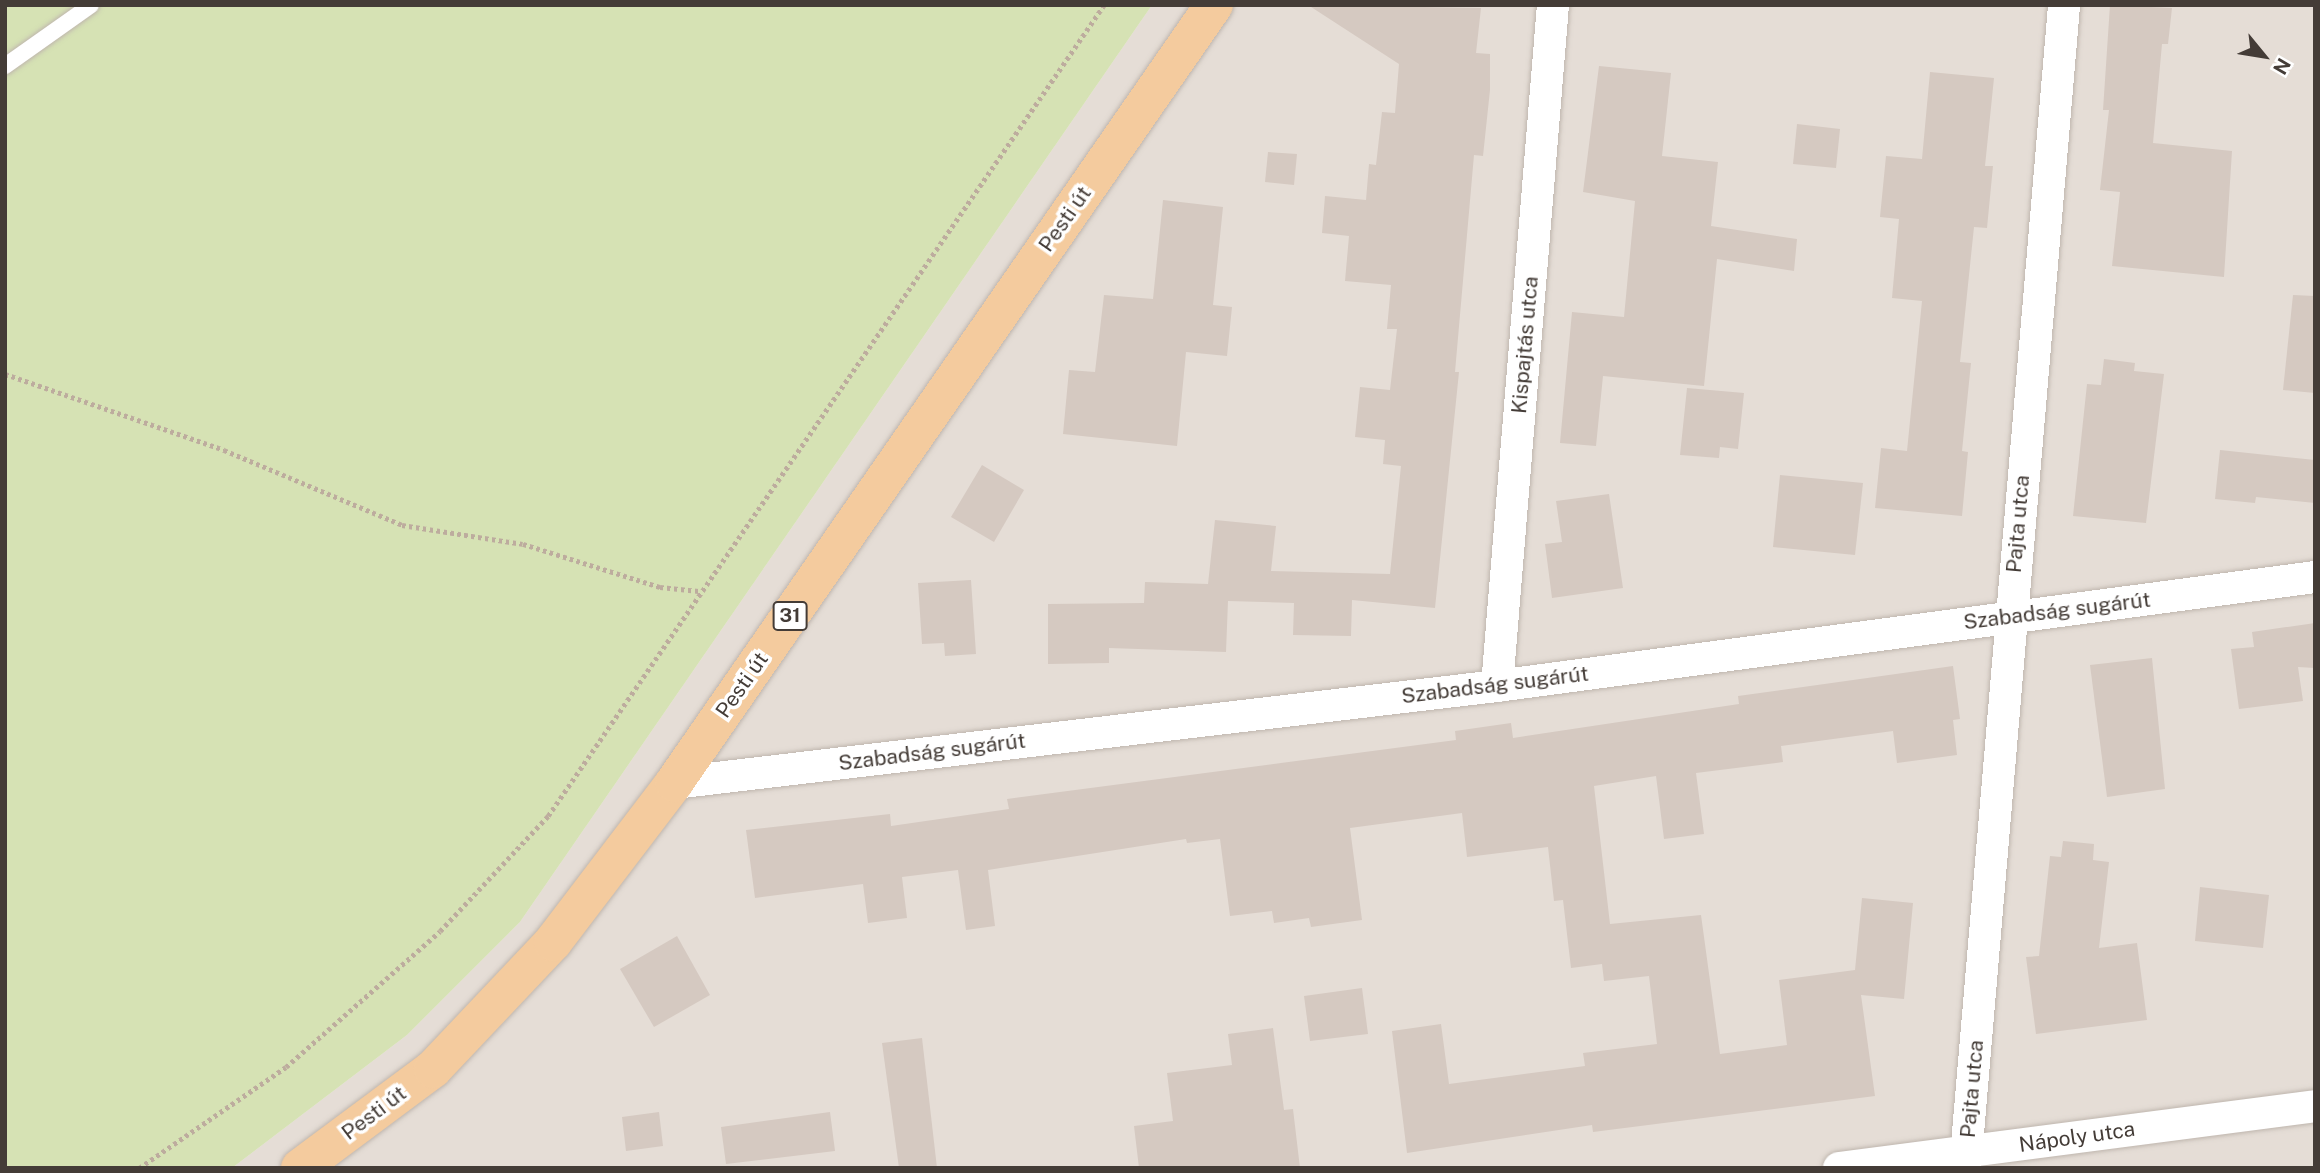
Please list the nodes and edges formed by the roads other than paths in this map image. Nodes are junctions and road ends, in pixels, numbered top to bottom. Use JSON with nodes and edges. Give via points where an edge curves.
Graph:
{"nodes":[{"id":1,"x":91,"y":5,"type":"edge"},
{"id":2,"x":1214,"y":5,"type":"edge"},
{"id":3,"x":1553,"y":5,"type":"edge"},
{"id":4,"x":2064,"y":5,"type":"edge"},
{"id":5,"x":5,"y":66,"type":"edge"},
{"id":6,"x":2315,"y":577,"type":"edge"},
{"id":7,"x":2010,"y":617,"type":"junction"},
{"id":8,"x":1497,"y":686,"type":"junction"},
{"id":9,"x":674,"y":783,"type":"junction"},
{"id":10,"x":2315,"y":1106,"type":"edge"},
{"id":11,"x":1966,"y":1160,"type":"edge"},
{"id":12,"x":300,"y":1168,"type":"edge"},
{"id":13,"x":1839,"y":1168,"type":"edge"}],
"edges":[{"from":1,"to":5,"type":"lane"},
{"from":2,"to":9,"type":"main road","name":"Pesti út","number":"31"},
{"from":3,"to":8,"type":"street","name":"Kispajtás utca"},
{"from":4,"to":7,"type":"street","name":"Pajta utca"},
{"from":6,"to":7,"type":"street","name":"Szabadság sugárút"},
{"from":7,"to":8,"type":"street","name":"Szabadság sugárút"},
{"from":7,"to":11,"type":"street","name":"Pajta utca"},
{"from":8,"to":9,"type":"street","name":"Szabadság sugárút"},
{"from":9,"to":12,"type":"main road","name":"Pesti út","number":"31","via":[[553,942],[433,1069]]},
{"from":10,"to":11,"type":"street","name":"Nápoly utca"},
{"from":11,"to":13,"type":"street","name":"Nápoly utca"}]}
